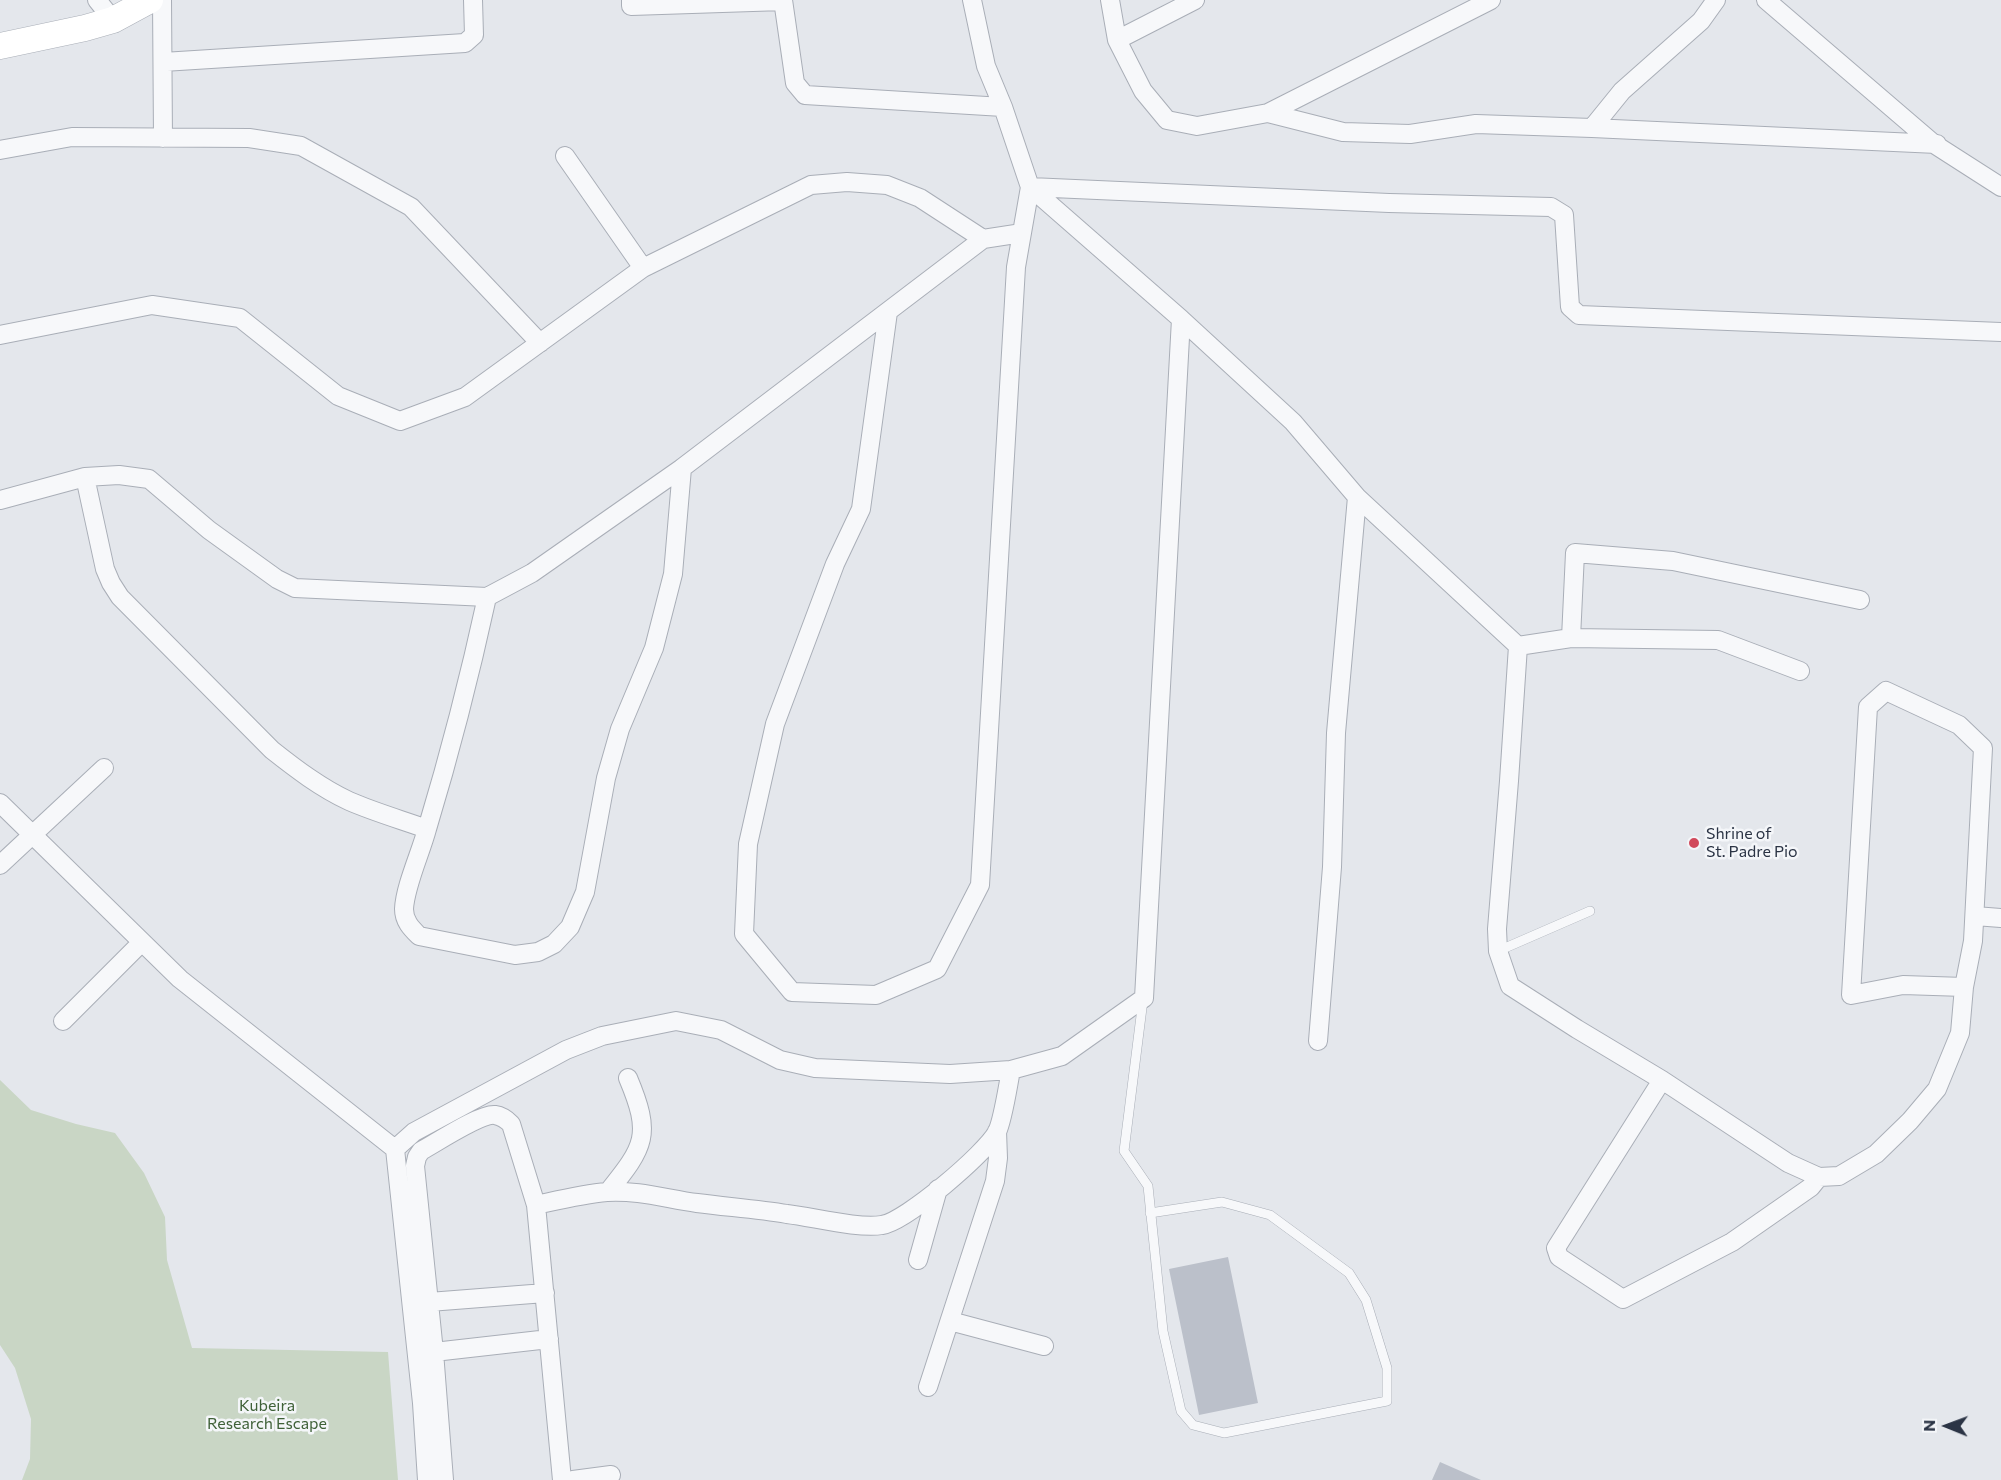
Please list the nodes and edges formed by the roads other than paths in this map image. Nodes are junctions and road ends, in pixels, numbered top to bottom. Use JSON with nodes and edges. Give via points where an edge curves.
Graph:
{"nodes":[{"id":1,"x":97,"y":0,"type":"edge"},
{"id":2,"x":150,"y":0,"type":"edge"},
{"id":3,"x":162,"y":0,"type":"edge"},
{"id":4,"x":473,"y":0,"type":"edge"},
{"id":5,"x":631,"y":0,"type":"edge"},
{"id":6,"x":783,"y":0,"type":"edge"},
{"id":7,"x":972,"y":0,"type":"edge"},
{"id":8,"x":1110,"y":0,"type":"edge"},
{"id":9,"x":1195,"y":0,"type":"edge"},
{"id":10,"x":1491,"y":0,"type":"edge"},
{"id":11,"x":1716,"y":0,"type":"edge"},
{"id":12,"x":1766,"y":0,"type":"edge"},
{"id":13,"x":113,"y":20,"type":"junction"},
{"id":14,"x":1118,"y":40,"type":"junction"},
{"id":15,"x":0,"y":46,"type":"edge"},
{"id":16,"x":163,"y":62,"type":"junction"},
{"id":17,"x":1004,"y":106,"type":"junction"},
{"id":18,"x":1268,"y":113,"type":"junction"},
{"id":19,"x":1592,"y":128,"type":"junction"},
{"id":20,"x":163,"y":138,"type":"junction"},
{"id":21,"x":1935,"y":144,"type":"junction"},
{"id":22,"x":0,"y":150,"type":"edge"},
{"id":23,"x":566,"y":156,"type":"dead end"},
{"id":24,"x":1030,"y":187,"type":"junction"},
{"id":25,"x":2001,"y":188,"type":"edge"},
{"id":26,"x":1022,"y":233,"type":"junction"},
{"id":27,"x":983,"y":239,"type":"junction"},
{"id":28,"x":643,"y":268,"type":"junction"},
{"id":29,"x":888,"y":312,"type":"junction"},
{"id":30,"x":1181,"y":319,"type":"junction"},
{"id":31,"x":2001,"y":332,"type":"edge"},
{"id":32,"x":0,"y":335,"type":"edge"},
{"id":33,"x":540,"y":343,"type":"junction"},
{"id":34,"x":682,"y":468,"type":"junction"},
{"id":35,"x":85,"y":477,"type":"junction"},
{"id":36,"x":1357,"y":497,"type":"junction"},
{"id":37,"x":0,"y":500,"type":"edge"},
{"id":38,"x":487,"y":597,"type":"junction"},
{"id":39,"x":1860,"y":600,"type":"dead end"},
{"id":40,"x":1571,"y":638,"type":"junction"},
{"id":41,"x":1518,"y":646,"type":"junction"},
{"id":42,"x":1800,"y":671,"type":"dead end"},
{"id":43,"x":104,"y":768,"type":"dead end"},
{"id":44,"x":0,"y":803,"type":"edge"},
{"id":45,"x":427,"y":830,"type":"junction"},
{"id":46,"x":33,"y":835,"type":"junction"},
{"id":47,"x":0,"y":865,"type":"edge"},
{"id":48,"x":1590,"y":911,"type":"dead end"},
{"id":49,"x":1975,"y":916,"type":"junction"},
{"id":50,"x":2001,"y":918,"type":"edge"},
{"id":51,"x":142,"y":942,"type":"junction"},
{"id":52,"x":1498,"y":951,"type":"junction"},
{"id":53,"x":1964,"y":987,"type":"junction"},
{"id":54,"x":1144,"y":998,"type":"junction"},
{"id":55,"x":63,"y":1022,"type":"dead end"},
{"id":56,"x":1318,"y":1041,"type":"dead end"},
{"id":57,"x":1011,"y":1070,"type":"junction"},
{"id":58,"x":628,"y":1078,"type":"dead end"},
{"id":59,"x":1662,"y":1080,"type":"junction"},
{"id":60,"x":997,"y":1131,"type":"junction"},
{"id":61,"x":396,"y":1149,"type":"junction"},
{"id":62,"x":1819,"y":1177,"type":"junction"},
{"id":63,"x":938,"y":1189,"type":"junction"},
{"id":64,"x":608,"y":1192,"type":"junction"},
{"id":65,"x":536,"y":1205,"type":"junction"},
{"id":66,"x":1149,"y":1213,"type":"junction"},
{"id":67,"x":918,"y":1260,"type":"dead end"},
{"id":68,"x":545,"y":1293,"type":"junction"},
{"id":69,"x":429,"y":1302,"type":"junction"},
{"id":70,"x":950,"y":1321,"type":"junction"},
{"id":71,"x":549,"y":1339,"type":"junction"},
{"id":72,"x":1044,"y":1346,"type":"dead end"},
{"id":73,"x":434,"y":1352,"type":"junction"},
{"id":74,"x":928,"y":1387,"type":"dead end"},
{"id":75,"x":611,"y":1475,"type":"dead end"},
{"id":76,"x":427,"y":1480,"type":"edge"},
{"id":77,"x":444,"y":1480,"type":"edge"},
{"id":78,"x":561,"y":1480,"type":"edge"},
{"id":79,"x":573,"y":1480,"type":"edge"}],
"edges":[{"from":1,"to":13,"type":"street"},
{"from":2,"to":13,"type":"street"},
{"from":3,"to":16,"type":"street"},
{"from":4,"to":16,"type":"street","via":[[474,35],[465,44]]},
{"from":5,"to":6,"type":"street","via":[[632,6]]},
{"from":6,"to":17,"type":"street","via":[[795,83],[805,95]]},
{"from":7,"to":17,"type":"street","via":[[986,66]]},
{"from":8,"to":14,"type":"street"},
{"from":9,"to":14,"type":"street"},
{"from":10,"to":18,"type":"street"},
{"from":11,"to":19,"type":"street","via":[[1701,21],[1622,91]]},
{"from":12,"to":21,"type":"street"},
{"from":13,"to":15,"type":"street"},
{"from":14,"to":18,"type":"street","via":[[1143,91],[1167,120],[1197,126]]},
{"from":16,"to":20,"type":"street"},
{"from":17,"to":24,"type":"street"},
{"from":18,"to":19,"type":"street","via":[[1343,132],[1410,134],[1476,124]]},
{"from":19,"to":21,"type":"street"},
{"from":20,"to":22,"type":"street","via":[[72,137]]},
{"from":20,"to":33,"type":"street","via":[[249,138],[301,146],[411,207]]},
{"from":21,"to":25,"type":"street"},
{"from":23,"to":28,"type":"street"},
{"from":24,"to":26,"type":"street"},
{"from":24,"to":30,"type":"street"},
{"from":24,"to":31,"type":"street","via":[[1551,207],[1564,215],[1570,307],[1578,315]]},
{"from":26,"to":27,"type":"street"},
{"from":26,"to":29,"type":"street","via":[[1016,267],[980,885],[937,969],[876,995],[792,992],[744,934],[748,844],[776,724],[835,564],[861,509]]},
{"from":27,"to":28,"type":"street","via":[[920,198],[887,185],[835,183],[812,185]]},
{"from":27,"to":29,"type":"street"},
{"from":28,"to":33,"type":"street"},
{"from":29,"to":34,"type":"street"},
{"from":30,"to":36,"type":"street","via":[[1293,422]]},
{"from":30,"to":54,"type":"street"},
{"from":32,"to":33,"type":"street","via":[[152,304],[240,318],[338,396],[400,421],[465,397]]},
{"from":34,"to":38,"type":"street","via":[[532,573]]},
{"from":34,"to":45,"type":"street","via":[[673,573],[654,648],[620,729],[606,778],[585,892],[570,927],[554,944],[538,952],[515,955],[419,936],[404,912]]},
{"from":35,"to":37,"type":"street"},
{"from":35,"to":38,"type":"street","via":[[119,475],[149,479],[209,530],[277,579],[296,588]]},
{"from":35,"to":45,"type":"street","via":[[105,569],[120,597],[272,750],[293,766],[349,801]]},
{"from":36,"to":41,"type":"street"},
{"from":36,"to":56,"type":"street","via":[[1336,733],[1332,867]]},
{"from":38,"to":45,"type":"street","via":[[474,660]]},
{"from":39,"to":40,"type":"street","via":[[1672,561],[1575,553]]},
{"from":40,"to":41,"type":"street"},
{"from":40,"to":42,"type":"street","via":[[1718,640]]},
{"from":41,"to":52,"type":"street"},
{"from":43,"to":46,"type":"street"},
{"from":44,"to":46,"type":"street"},
{"from":46,"to":47,"type":"street"},
{"from":46,"to":51,"type":"street"},
{"from":48,"to":52,"type":"lane"},
{"from":49,"to":50,"type":"street"},
{"from":49,"to":53,"type":"street"},
{"from":49,"to":53,"type":"street","via":[[1983,748],[1959,725],[1886,692],[1868,707],[1851,995],[1903,985]]},
{"from":51,"to":55,"type":"street"},
{"from":51,"to":61,"type":"street","via":[[180,979]]},
{"from":52,"to":59,"type":"street","via":[[1510,986]]},
{"from":53,"to":62,"type":"street","via":[[1960,1033],[1937,1089],[1876,1154],[1839,1176]]},
{"from":54,"to":57,"type":"street","via":[[1062,1056]]},
{"from":54,"to":66,"type":"lane","via":[[1124,1151],[1148,1186]]},
{"from":57,"to":60,"type":"street"},
{"from":57,"to":61,"type":"street","via":[[950,1074],[815,1068],[780,1060],[721,1030],[676,1021],[602,1036],[566,1050],[414,1132]]},
{"from":58,"to":64,"type":"street","via":[[639,1105],[640,1144],[633,1160]]},
{"from":59,"to":62,"type":"street","via":[[1788,1163]]},
{"from":59,"to":62,"type":"street","via":[[1557,1248],[1559,1257],[1623,1299],[1732,1242],[1811,1187]]},
{"from":60,"to":63,"type":"street","via":[[985,1148]]},
{"from":60,"to":70,"type":"street","via":[[995,1181]]},
{"from":61,"to":76,"type":"street"},
{"from":63,"to":64,"type":"street","via":[[899,1218],[883,1225],[864,1226]]},
{"from":63,"to":67,"type":"street"},
{"from":64,"to":65,"type":"street"},
{"from":65,"to":68,"type":"street"},
{"from":65,"to":69,"type":"street","via":[[512,1124],[505,1118],[493,1114],[481,1118],[421,1151],[415,1175]]},
{"from":66,"to":66,"type":"lane","via":[[1163,1331],[1181,1411],[1192,1425],[1224,1433],[1387,1401],[1387,1368],[1366,1300],[1349,1273],[1270,1215],[1222,1202]]},
{"from":68,"to":69,"type":"street"},
{"from":68,"to":71,"type":"street"},
{"from":69,"to":73,"type":"street"},
{"from":70,"to":72,"type":"street"},
{"from":70,"to":74,"type":"street"},
{"from":71,"to":73,"type":"street"},
{"from":71,"to":78,"type":"street"},
{"from":73,"to":77,"type":"street"},
{"from":75,"to":79,"type":"street"}]}
